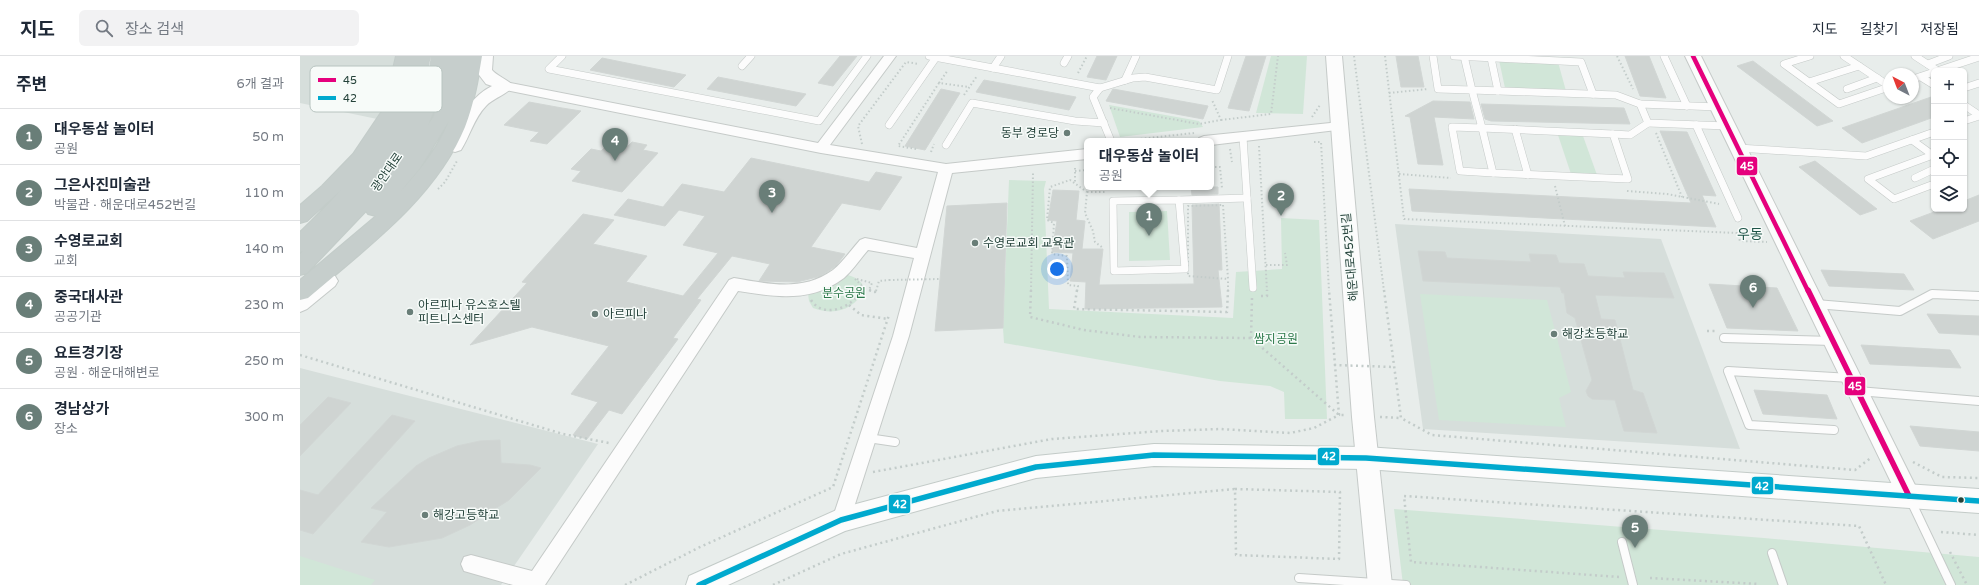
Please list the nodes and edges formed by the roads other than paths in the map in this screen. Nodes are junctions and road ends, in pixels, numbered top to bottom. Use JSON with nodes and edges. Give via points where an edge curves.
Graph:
{"nodes":[{"id":1,"x":405,"y":56,"type":"edge"},
{"id":2,"x":414,"y":56,"type":"edge"},
{"id":3,"x":423,"y":56,"type":"edge"},
{"id":4,"x":433,"y":56,"type":"edge"},
{"id":5,"x":440,"y":56,"type":"edge"},
{"id":6,"x":457,"y":56,"type":"edge"},
{"id":7,"x":562,"y":56,"type":"edge"},
{"id":8,"x":751,"y":56,"type":"edge"},
{"id":9,"x":867,"y":56,"type":"edge"},
{"id":10,"x":890,"y":56,"type":"edge"},
{"id":11,"x":934,"y":56,"type":"edge"},
{"id":12,"x":1000,"y":56,"type":"edge"},
{"id":13,"x":1068,"y":56,"type":"edge"},
{"id":14,"x":1136,"y":56,"type":"edge"},
{"id":15,"x":1228,"y":56,"type":"edge"},
{"id":16,"x":1334,"y":56,"type":"edge"},
{"id":17,"x":1433,"y":56,"type":"edge"},
{"id":18,"x":1454,"y":56,"type":"edge"},
{"id":19,"x":1464,"y":56,"type":"edge"},
{"id":20,"x":1664,"y":56,"type":"edge"},
{"id":21,"x":1693,"y":56,"type":"edge"},
{"id":22,"x":1810,"y":56,"type":"edge"},
{"id":23,"x":1844,"y":56,"type":"edge"},
{"id":24,"x":1915,"y":56,"type":"edge"},
{"id":25,"x":1949,"y":56,"type":"edge"},
{"id":26,"x":1979,"y":57,"type":"edge"},
{"id":27,"x":1491,"y":58,"type":"junction"},
{"id":28,"x":481,"y":61,"type":"edge"},
{"id":29,"x":1064,"y":63,"type":"dead end"},
{"id":30,"x":1928,"y":64,"type":"junction"},
{"id":31,"x":402,"y":66,"type":"edge"},
{"id":32,"x":412,"y":66,"type":"edge"},
{"id":33,"x":420,"y":66,"type":"edge"},
{"id":34,"x":432,"y":66,"type":"edge"},
{"id":35,"x":438,"y":66,"type":"edge"},
{"id":36,"x":742,"y":66,"type":"dead end"},
{"id":37,"x":1859,"y":66,"type":"junction"},
{"id":38,"x":993,"y":68,"type":"junction"},
{"id":39,"x":1934,"y":68,"type":"edge"},
{"id":40,"x":1947,"y":68,"type":"edge"},
{"id":41,"x":1931,"y":73,"type":"edge"},
{"id":42,"x":1921,"y":77,"type":"joint"},
{"id":43,"x":1877,"y":78,"type":"junction"},
{"id":44,"x":1125,"y":80,"type":"dead end"},
{"id":45,"x":1809,"y":82,"type":"junction"},
{"id":46,"x":1883,"y":82,"type":"edge"},
{"id":47,"x":1931,"y":83,"type":"edge"},
{"id":48,"x":1979,"y":83,"type":"edge"},
{"id":49,"x":505,"y":86,"type":"junction"},
{"id":50,"x":1967,"y":87,"type":"edge"},
{"id":51,"x":1100,"y":88,"type":"junction"},
{"id":52,"x":1847,"y":89,"type":"dead end"},
{"id":53,"x":1883,"y":89,"type":"edge"},
{"id":54,"x":1472,"y":90,"type":"junction"},
{"id":55,"x":1498,"y":91,"type":"junction"},
{"id":56,"x":1593,"y":94,"type":"junction"},
{"id":57,"x":1640,"y":104,"type":"junction"},
{"id":58,"x":475,"y":106,"type":"junction"},
{"id":59,"x":1687,"y":106,"type":"junction"},
{"id":60,"x":1718,"y":107,"type":"junction"},
{"id":61,"x":1967,"y":107,"type":"edge"},
{"id":62,"x":390,"y":112,"type":"edge"},
{"id":63,"x":400,"y":112,"type":"edge"},
{"id":64,"x":408,"y":112,"type":"edge"},
{"id":65,"x":416,"y":112,"type":"edge"},
{"id":66,"x":425,"y":112,"type":"edge"},
{"id":67,"x":1979,"y":116,"type":"edge"},
{"id":68,"x":1967,"y":120,"type":"edge"},
{"id":69,"x":1104,"y":123,"type":"junction"},
{"id":70,"x":1648,"y":123,"type":"junction"},
{"id":71,"x":889,"y":125,"type":"dead end"},
{"id":72,"x":1696,"y":125,"type":"junction"},
{"id":73,"x":1340,"y":126,"type":"junction"},
{"id":74,"x":1727,"y":126,"type":"junction"},
{"id":75,"x":1482,"y":128,"type":"junction"},
{"id":76,"x":1515,"y":129,"type":"junction"},
{"id":77,"x":1931,"y":133,"type":"edge"},
{"id":78,"x":1614,"y":134,"type":"junction"},
{"id":79,"x":1243,"y":137,"type":"junction"},
{"id":80,"x":1110,"y":138,"type":"edge"},
{"id":81,"x":1214,"y":140,"type":"edge"},
{"id":82,"x":1912,"y":140,"type":"junction"},
{"id":83,"x":946,"y":145,"type":"dead end"},
{"id":84,"x":821,"y":148,"type":"junction"},
{"id":85,"x":1738,"y":148,"type":"junction"},
{"id":86,"x":1931,"y":153,"type":"edge"},
{"id":87,"x":1084,"y":154,"type":"edge"},
{"id":88,"x":1931,"y":156,"type":"edge"},
{"id":89,"x":946,"y":169,"type":"junction"},
{"id":90,"x":1931,"y":170,"type":"edge"},
{"id":91,"x":1493,"y":173,"type":"junction"},
{"id":92,"x":1528,"y":175,"type":"junction"},
{"id":93,"x":1915,"y":178,"type":"dead end"},
{"id":94,"x":1931,"y":185,"type":"edge"},
{"id":95,"x":1247,"y":198,"type":"junction"},
{"id":96,"x":1179,"y":199,"type":"junction"},
{"id":97,"x":300,"y":216,"type":"edge"},
{"id":98,"x":1738,"y":218,"type":"dead end"},
{"id":99,"x":300,"y":227,"type":"edge"},
{"id":100,"x":300,"y":244,"type":"edge"},
{"id":101,"x":300,"y":253,"type":"edge"},
{"id":102,"x":922,"y":254,"type":"junction"},
{"id":103,"x":300,"y":267,"type":"edge"},
{"id":104,"x":300,"y":280,"type":"edge"},
{"id":105,"x":300,"y":292,"type":"edge"},
{"id":106,"x":1253,"y":292,"type":"road end"},
{"id":107,"x":1979,"y":296,"type":"edge"},
{"id":108,"x":300,"y":304,"type":"edge"},
{"id":109,"x":1815,"y":304,"type":"junction"},
{"id":110,"x":1724,"y":338,"type":"dead end"},
{"id":111,"x":1833,"y":341,"type":"junction"},
{"id":112,"x":1854,"y":384,"type":"junction"},
{"id":113,"x":1979,"y":401,"type":"edge"},
{"id":114,"x":1834,"y":430,"type":"dead end"},
{"id":115,"x":873,"y":439,"type":"junction"},
{"id":116,"x":895,"y":442,"type":"dead end"},
{"id":117,"x":1366,"y":458,"type":"junction"},
{"id":118,"x":1908,"y":496,"type":"junction"},
{"id":119,"x":1979,"y":501,"type":"edge"},
{"id":120,"x":841,"y":520,"type":"junction"},
{"id":121,"x":1622,"y":542,"type":"dead end"},
{"id":122,"x":1772,"y":553,"type":"dead end"},
{"id":123,"x":471,"y":564,"type":"dead end"},
{"id":124,"x":1299,"y":578,"type":"dead end"},
{"id":125,"x":535,"y":583,"type":"edge"},
{"id":126,"x":1380,"y":584,"type":"edge"},
{"id":127,"x":699,"y":585,"type":"edge"},
{"id":128,"x":1406,"y":585,"type":"edge"},
{"id":129,"x":1632,"y":585,"type":"edge"},
{"id":130,"x":1784,"y":585,"type":"edge"},
{"id":131,"x":1951,"y":585,"type":"edge"}],
"edges":[{"from":1,"to":31,"type":"highway"},
{"from":2,"to":32,"type":"highway"},
{"from":3,"to":33,"type":"highway","name":"광안대로"},
{"from":4,"to":34,"type":"main road"},
{"from":5,"to":35,"type":"highway","name":"광안대로"},
{"from":6,"to":104,"type":"highway","via":[[443,116],[413,163],[378,206]]},
{"from":7,"to":9,"type":"lane","via":[[549,69],[818,121]]},
{"from":8,"to":36,"type":"lane"},
{"from":10,"to":84,"type":"street"},
{"from":11,"to":38,"type":"lane"},
{"from":11,"to":71,"type":"lane"},
{"from":12,"to":38,"type":"lane"},
{"from":13,"to":29,"type":"lane"},
{"from":14,"to":44,"type":"lane"},
{"from":15,"to":51,"type":"lane","via":[[1217,90],[1145,77]]},
{"from":16,"to":73,"type":"street","name":"해운대로452번길"},
{"from":17,"to":54,"type":"lane","via":[[1438,89]]},
{"from":18,"to":19,"type":"lane"},
{"from":19,"to":27,"type":"lane"},
{"from":19,"to":54,"type":"lane"},
{"from":20,"to":59,"type":"lane"},
{"from":21,"to":60,"type":"street"},
{"from":22,"to":45,"type":"lane","via":[[1784,64]]},
{"from":23,"to":37,"type":"lane"},
{"from":24,"to":30,"type":"lane"},
{"from":25,"to":30,"type":"lane"},
{"from":26,"to":40,"type":"lane"},
{"from":27,"to":55,"type":"lane"},
{"from":27,"to":56,"type":"lane","via":[[1581,62]]},
{"from":28,"to":49,"type":"street","via":[[492,80]]},
{"from":28,"to":58,"type":"street"},
{"from":28,"to":105,"type":"highway","via":[[445,148],[418,183],[384,220]]},
{"from":30,"to":39,"type":"lane"},
{"from":37,"to":43,"type":"lane"},
{"from":37,"to":45,"type":"lane"},
{"from":38,"to":51,"type":"lane"},
{"from":41,"to":42,"type":"lane"},
{"from":42,"to":47,"type":"lane"},
{"from":43,"to":46,"type":"lane"},
{"from":43,"to":52,"type":"lane"},
{"from":45,"to":53,"type":"lane","via":[[1839,104]]},
{"from":48,"to":50,"type":"lane"},
{"from":49,"to":58,"type":"street","via":[[490,93]]},
{"from":49,"to":84,"type":"street"},
{"from":51,"to":69,"type":"lane","via":[[1093,97]]},
{"from":54,"to":55,"type":"lane"},
{"from":54,"to":75,"type":"lane"},
{"from":55,"to":56,"type":"lane"},
{"from":56,"to":57,"type":"lane","via":[[1616,95]]},
{"from":57,"to":59,"type":"lane"},
{"from":57,"to":70,"type":"lane"},
{"from":58,"to":108,"type":"street","via":[[452,152],[423,190],[330,279]]},
{"from":59,"to":60,"type":"lane"},
{"from":60,"to":74,"type":"street"},
{"from":61,"to":67,"type":"lane"},
{"from":62,"to":97,"type":"highway","via":[[360,159]]},
{"from":63,"to":99,"type":"highway","via":[[379,148],[345,189]]},
{"from":64,"to":100,"type":"highway","name":"광안대로","via":[[391,143],[364,178]]},
{"from":65,"to":101,"type":"main road","via":[[411,124],[359,196]]},
{"from":66,"to":103,"type":"highway","name":"광안대로","via":[[418,127],[369,196]]},
{"from":67,"to":68,"type":"lane"},
{"from":69,"to":80,"type":"lane"},
{"from":69,"to":83,"type":"lane","via":[[1075,121],[972,103]]},
{"from":70,"to":72,"type":"lane"},
{"from":70,"to":78,"type":"lane","via":[[1630,135]]},
{"from":72,"to":74,"type":"lane"},
{"from":72,"to":98,"type":"lane"},
{"from":73,"to":79,"type":"street"},
{"from":73,"to":117,"type":"street","name":"해운대로452번길"},
{"from":74,"to":85,"type":"street"},
{"from":75,"to":76,"type":"lane"},
{"from":75,"to":91,"type":"lane"},
{"from":75,"to":91,"type":"lane","via":[[1452,127],[1460,171]]},
{"from":76,"to":78,"type":"lane"},
{"from":76,"to":92,"type":"lane"},
{"from":77,"to":82,"type":"lane"},
{"from":78,"to":92,"type":"lane","via":[[1628,179]]},
{"from":79,"to":81,"type":"street"},
{"from":79,"to":95,"type":"lane"},
{"from":82,"to":85,"type":"lane","via":[[1866,156]]},
{"from":82,"to":86,"type":"lane"},
{"from":84,"to":89,"type":"street"},
{"from":85,"to":109,"type":"street"},
{"from":87,"to":89,"type":"street"},
{"from":88,"to":94,"type":"lane","via":[[1868,179],[1894,199]]},
{"from":89,"to":102,"type":"street"},
{"from":90,"to":93,"type":"lane"},
{"from":91,"to":92,"type":"lane"},
{"from":95,"to":96,"type":"lane"},
{"from":95,"to":106,"type":"lane"},
{"from":96,"to":96,"type":"lane","via":[[1113,201],[1114,271],[1185,269]]},
{"from":102,"to":115,"type":"street"},
{"from":102,"to":125,"type":"street","via":[[865,244],[839,273],[810,290],[787,292],[734,284]]},
{"from":107,"to":109,"type":"lane","via":[[1932,294],[1900,311]]},
{"from":109,"to":111,"type":"street"},
{"from":110,"to":111,"type":"lane"},
{"from":111,"to":112,"type":"street"},
{"from":112,"to":113,"type":"lane"},
{"from":112,"to":114,"type":"lane","via":[[1728,371],[1750,425]]},
{"from":112,"to":118,"type":"street"},
{"from":115,"to":116,"type":"lane"},
{"from":115,"to":120,"type":"street"},
{"from":117,"to":118,"type":"main road"},
{"from":117,"to":120,"type":"main road","via":[[1154,455],[1036,468]]},
{"from":117,"to":126,"type":"street","name":"해운대로452번길"},
{"from":118,"to":119,"type":"main road"},
{"from":118,"to":131,"type":"lane"},
{"from":120,"to":127,"type":"main road"},
{"from":121,"to":129,"type":"lane"},
{"from":122,"to":130,"type":"lane"},
{"from":123,"to":125,"type":"street"},
{"from":124,"to":126,"type":"lane"},
{"from":126,"to":128,"type":"lane"}]}
